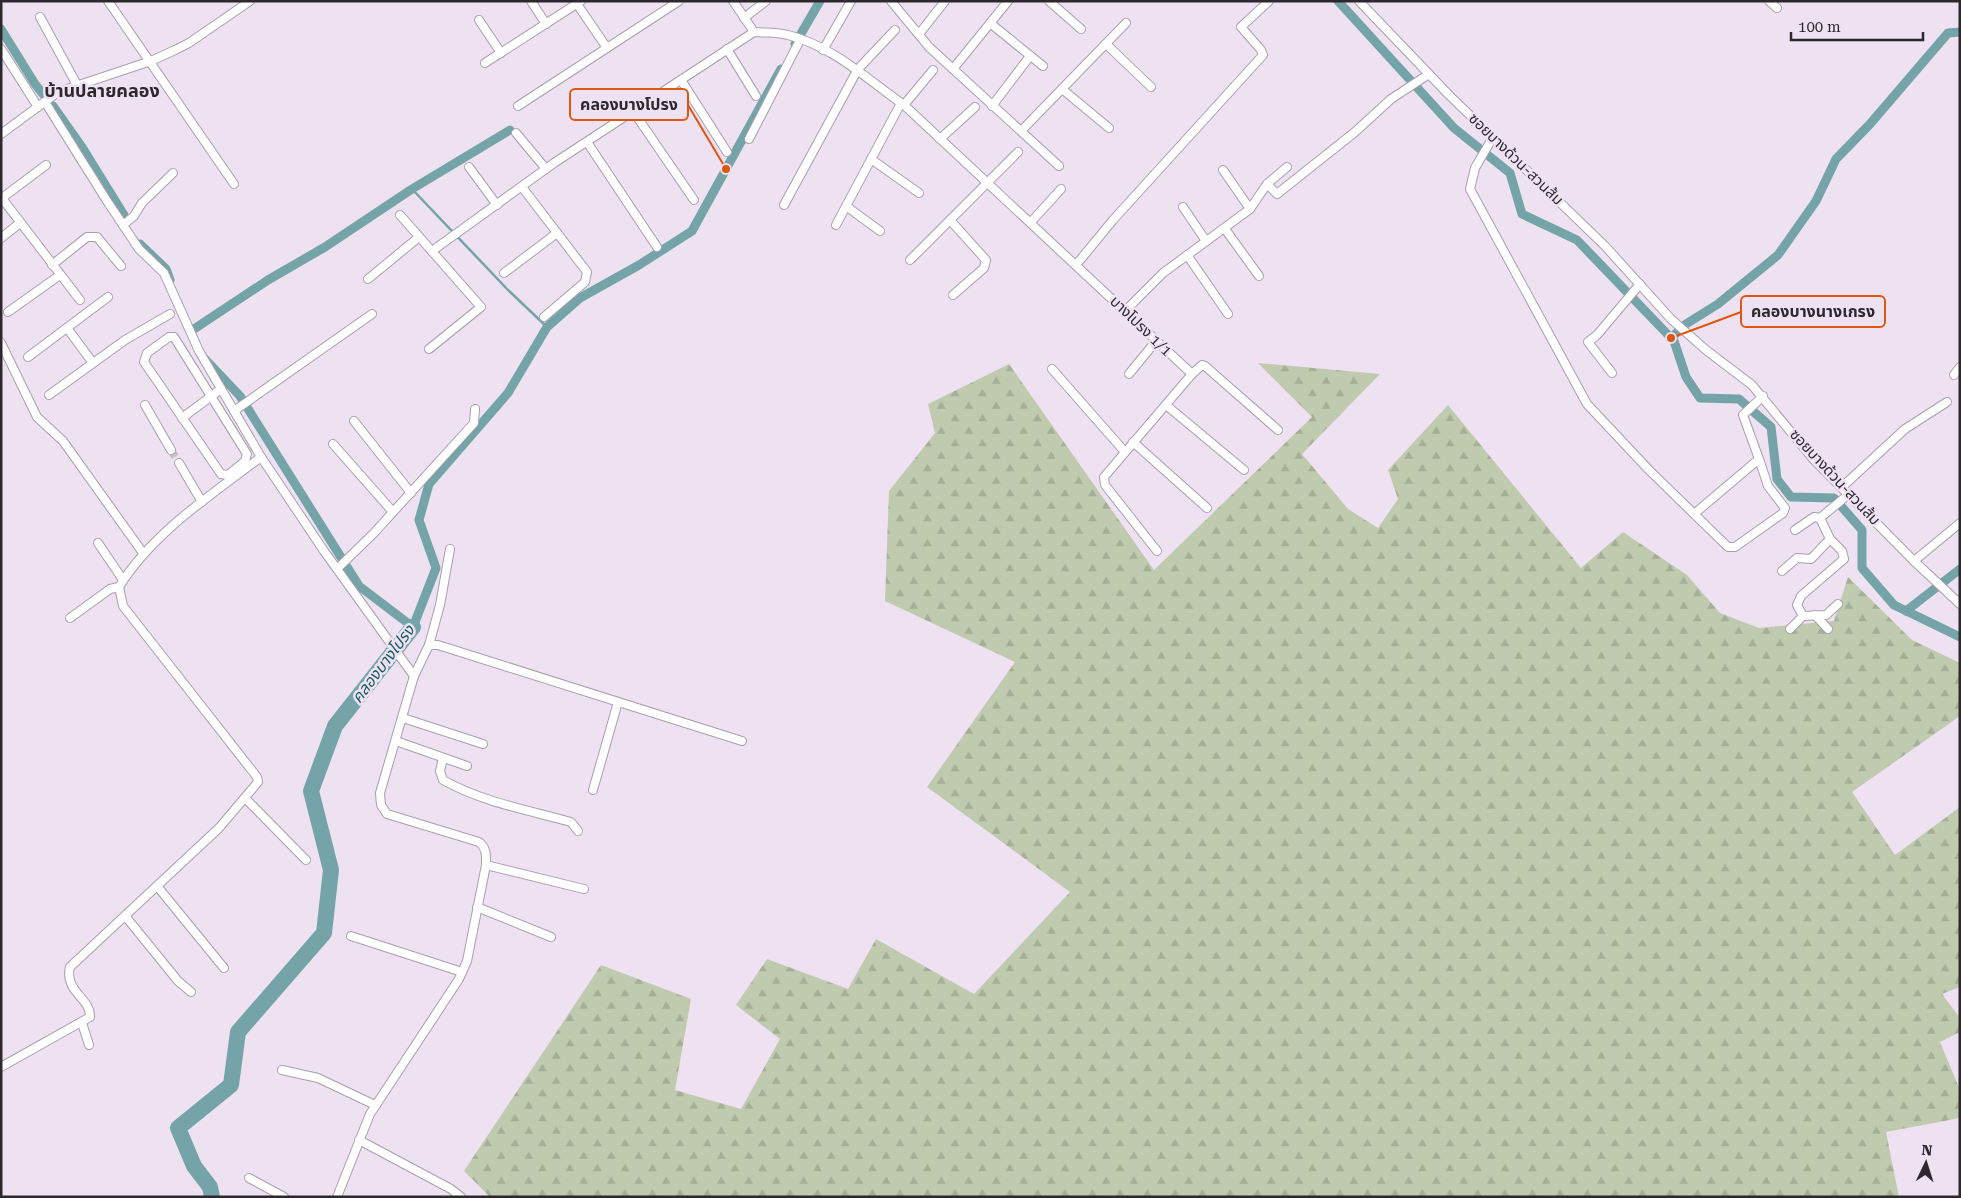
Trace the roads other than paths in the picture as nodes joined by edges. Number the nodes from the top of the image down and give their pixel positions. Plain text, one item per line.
1 (108, 1) edge
2 (250, 1) edge
3 (531, 1) edge
4 (679, 1) edge
5 (733, 1) edge
6 (766, 1) edge
7 (851, 1) edge
8 (891, 1) edge
9 (945, 1) edge
10 (1008, 1) edge
11 (1049, 1) edge
12 (1269, 1) edge
13 (1359, 1) edge
14 (1769, 1) edge
15 (579, 2) edge
16 (1777, 8) dead end
17 (40, 17) dead end
18 (744, 18) junction
19 (479, 20) dead end
20 (990, 23) junction
21 (1126, 23) dead end
22 (546, 24) junction
23 (1081, 29) dead end
24 (895, 30) dead end
25 (754, 32) junction
26 (919, 34) junction
27 (799, 39) junction
28 (1106, 44) junction
29 (1, 48) edge
30 (607, 48) junction
31 (727, 50) junction
32 (824, 50) junction
33 (501, 52) junction
34 (1030, 56) junction
35 (151, 61) junction
36 (485, 63) dead end
37 (1042, 66) dead end
38 (858, 69) junction
39 (953, 69) junction
40 (933, 70) dead end
41 (1429, 74) junction
42 (680, 80) junction
43 (77, 85) junction
44 (1151, 87) dead end
45 (1062, 89) junction
46 (756, 96) dead end
47 (45, 102) junction
48 (903, 104) junction
49 (518, 106) dead end
50 (992, 106) junction
51 (38, 107) junction
52 (975, 107) dead end
53 (633, 111) junction
54 (1109, 128) dead end
55 (1021, 131) junction
56 (516, 133) dead end
57 (1, 134) edge
58 (749, 139) dead end
59 (940, 139) junction
60 (1492, 139) junction
61 (587, 142) junction
62 (727, 152) dead end
63 (1018, 152) dead end
64 (871, 159) junction
65 (46, 165) dead end
66 (1059, 166) dead end
67 (469, 167) dead end
68 (1287, 167) dead end
69 (546, 169) junction
70 (1223, 170) dead end
71 (173, 173) dead end
72 (988, 183) junction
73 (234, 184) dead end
74 (1267, 184) junction
75 (522, 187) junction
76 (1061, 189) dead end
77 (918, 193) dead end
78 (2, 198) edge
79 (694, 200) dead end
80 (497, 205) junction
81 (784, 206) dead end
82 (846, 206) junction
83 (1183, 207) dead end
84 (1250, 209) junction
85 (400, 215) dead end
86 (950, 220) junction
87 (1031, 222) junction
88 (20, 223) junction
89 (123, 225) junction
90 (836, 225) dead end
91 (1225, 229) junction
92 (880, 231) dead end
93 (557, 233) junction
94 (420, 237) junction
95 (1, 238) edge
96 (1206, 241) junction
97 (657, 247) dead end
98 (432, 251) junction
99 (1188, 255) junction
100 (910, 260) dead end
101 (52, 265) junction
102 (1076, 265) junction
103 (121, 266) dead end
104 (504, 273) dead end
105 (60, 275) junction
106 (1259, 276) dead end
107 (368, 279) dead end
108 (1638, 287) junction
109 (953, 295) dead end
110 (108, 296) dead end
111 (80, 300) dead end
112 (175, 310) junction
113 (1125, 311) junction
114 (8, 312) dead end
115 (372, 314) dead end
116 (1228, 314) dead end
117 (544, 317) dead end
118 (67, 328) junction
119 (1156, 341) junction
120 (1, 343) edge
121 (429, 349) dead end
122 (28, 357) dead end
123 (93, 363) junction
124 (1960, 368) edge
125 (1052, 369) dead end
126 (1191, 373) junction
127 (1612, 373) dead end
128 (1129, 374) dead end
129 (1954, 375) dead end
130 (221, 389) junction
131 (49, 395) dead end
132 (211, 397) junction
133 (1761, 398) junction
134 (1947, 402) dead end
135 (145, 405) dead end
136 (1166, 405) junction
137 (475, 409) dead end
138 (234, 411) junction
139 (182, 418) junction
140 (354, 421) dead end
141 (1278, 430) dead end
142 (1133, 442) junction
143 (334, 444) dead end
144 (171, 450) tunnel mouth
145 (1125, 452) junction
146 (261, 457) junction
147 (1759, 458) junction
148 (178, 463) tunnel mouth
149 (1244, 470) dead end
150 (1842, 487) junction
151 (411, 493) junction
152 (1846, 497) junction
153 (202, 502) junction
154 (1207, 508) dead end
155 (393, 512) junction
156 (1694, 514) junction
157 (1820, 518) junction
158 (1960, 523) edge
159 (1795, 530) dead end
160 (1830, 539) junction
161 (98, 543) dead end
162 (450, 548) dead end
163 (1157, 551) dead end
164 (143, 553) junction
165 (1914, 561) junction
166 (340, 566) junction
167 (1782, 571) dead end
168 (121, 584) junction
169 (1957, 601) edge
170 (1838, 604) dead end
171 (1816, 615) junction
172 (1803, 616) junction
173 (70, 618) dead end
174 (1790, 629) dead end
175 (1828, 629) dead end
176 (429, 644) junction
177 (414, 676) junction
178 (618, 702) junction
179 (404, 718) junction
180 (396, 741) junction
181 (742, 741) dead end
182 (483, 744) dead end
183 (443, 758) junction
184 (467, 766) dead end
185 (593, 790) dead end
186 (246, 798) junction
187 (578, 831) dead end
188 (306, 860) dead end
189 (486, 865) junction
190 (157, 886) junction
191 (584, 889) dead end
192 (477, 907) junction
193 (126, 917) junction
194 (351, 936) dead end
195 (551, 937) dead end
196 (224, 968) dead end
197 (462, 972) junction
198 (191, 992) dead end
199 (82, 1023) junction
200 (89, 1045) dead end
201 (1, 1066) edge
202 (282, 1070) dead end
203 (375, 1105) junction
204 (359, 1140) junction
205 (249, 1178) dead end
206 (284, 1197) edge
207 (337, 1197) edge
208 (461, 1197) edge

1 - 35 street
2 - 35 street
3 - 22 street
4 - 30 street
5 - 18 street
6 - 18 street
7 - 32 street
8 - 26 street
9 - 26 street
10 - 20 street
11 - 23 street
12 - 102 street
13 - 41 street, ซอยบางด้วน-สวนส้ม
14 - 16 street
15 - 22 street
15 - 30 street
17 - 43 street
18 - 25 street
19 - 33 street
20 - 34 street
20 - 39 street
21 - 28 street
22 - 33 street
24 - 38 street
25 - 27 street, บางโปรง 1/1
25 - 31 street
26 - 39 street
27 - 32 street, บางโปรง 1/1
27 - 58 street
28 - 44 street
28 - 45 street
29 - 51 street
30 - 49 street
31 - 42 street
31 - 46 street
32 - 38 street, บางโปรง 1/1
33 - 36 street
34 - 37 street
34 - 50 street
35 - 43 street
35 - 73 street
38 - 48 street, บางโปรง 1/1
38 - 81 street
39 - 50 street
40 - 48 street
41 - 60 street, ซอยบางด้วน-สวนส้ม
41 - 74 street
42 - 53 street
42 - 62 street
43 - 47 street
45 - 54 street
45 - 55 street
47 - 51 street
47 - 89 street
48 - 59 street, บางโปรง 1/1
48 - 64 street
50 - 55 street
51 - 57 street
52 - 59 street
53 - 61 street
53 - 79 street
55 - 66 street
56 - 69 street
59 - 72 street, บางโปรง 1/1
60 - 108 street, ซอยบางด้วน-สวนส้ม
60 - 156 street
61 - 69 street
61 - 97 street
63 - 72 street
64 - 77 street
64 - 82 street
65 - 78 street
67 - 80 street
68 - 74 street
69 - 75 street
70 - 84 street
71 - 89 street
72 - 86 street
72 - 87 street, บางโปรง 1/1
74 - 84 street
75 - 80 street
75 - 93 street
76 - 87 street
78 - 88 street
80 - 98 street
82 - 90 street
82 - 92 street
83 - 96 street
84 - 91 street
85 - 94 street
86 - 100 street
86 - 109 street
87 - 102 street, บางโปรง 1/1
88 - 95 street
88 - 101 street
89 - 112 street
91 - 96 street
91 - 106 street
93 - 104 street
93 - 117 street
94 - 98 street
94 - 107 street
96 - 99 street
98 - 121 street
99 - 113 street
99 - 116 street
101 - 103 street
101 - 105 street
102 - 113 street, บางโปรง 1/1
105 - 111 street
105 - 114 street
108 - 127 street
108 - 133 street, ซอยบางด้วน-สวนส้ม
110 - 118 street
112 - 123 street
112 - 130 street
113 - 119 street, บางโปรง 1/1
115 - 138 street
118 - 122 street
118 - 123 street
119 - 126 street, บางโปรง 1/1
119 - 128 street
120 - 164 street
123 - 131 street
124 - 129 street
125 - 145 street
126 - 136 street
126 - 141 street
130 - 132 street
130 - 138 street
132 - 139 street
132 - 139 street
132 - 139 street
133 - 147 street
133 - 150 street, ซอยบางด้วน-สวนส้ม
134 - 150 street
135 - 144 street
136 - 142 street
136 - 149 street
137 - 151 street
138 - 146 street
140 - 151 street
142 - 145 street
142 - 154 street
143 - 155 street
145 - 163 street
146 - 153 street
146 - 166 street
147 - 156 street
147 - 156 street
148 - 153 street
150 - 152 street, ซอยบางด้วน-สวนส้ม
151 - 155 street
152 - 157 street
152 - 165 street, ซอยบางด้วน-สวนส้ม
153 - 164 street
155 - 166 street
157 - 159 street
157 - 160 street
158 - 165 street
160 - 167 street
160 - 172 street
161 - 168 street
162 - 176 street
164 - 168 street
165 - 169 street, ซอยบางด้วน-สวนส้ม
166 - 177 street
168 - 173 street
168 - 186 street
170 - 171 street
171 - 172 street
171 - 175 street
172 - 174 street
176 - 177 street
176 - 178 street
177 - 179 street
178 - 181 street
178 - 185 street
179 - 180 street
179 - 182 street
180 - 183 street
180 - 189 street
183 - 184 street
183 - 187 street
186 - 188 street
186 - 190 street
189 - 191 street
189 - 192 street
190 - 193 street
190 - 196 street
192 - 195 street
192 - 197 street
193 - 198 street
193 - 199 street
194 - 197 street
197 - 203 street
199 - 200 street
199 - 201 street
202 - 203 street
203 - 204 street
204 - 207 street
204 - 208 street
205 - 206 street

